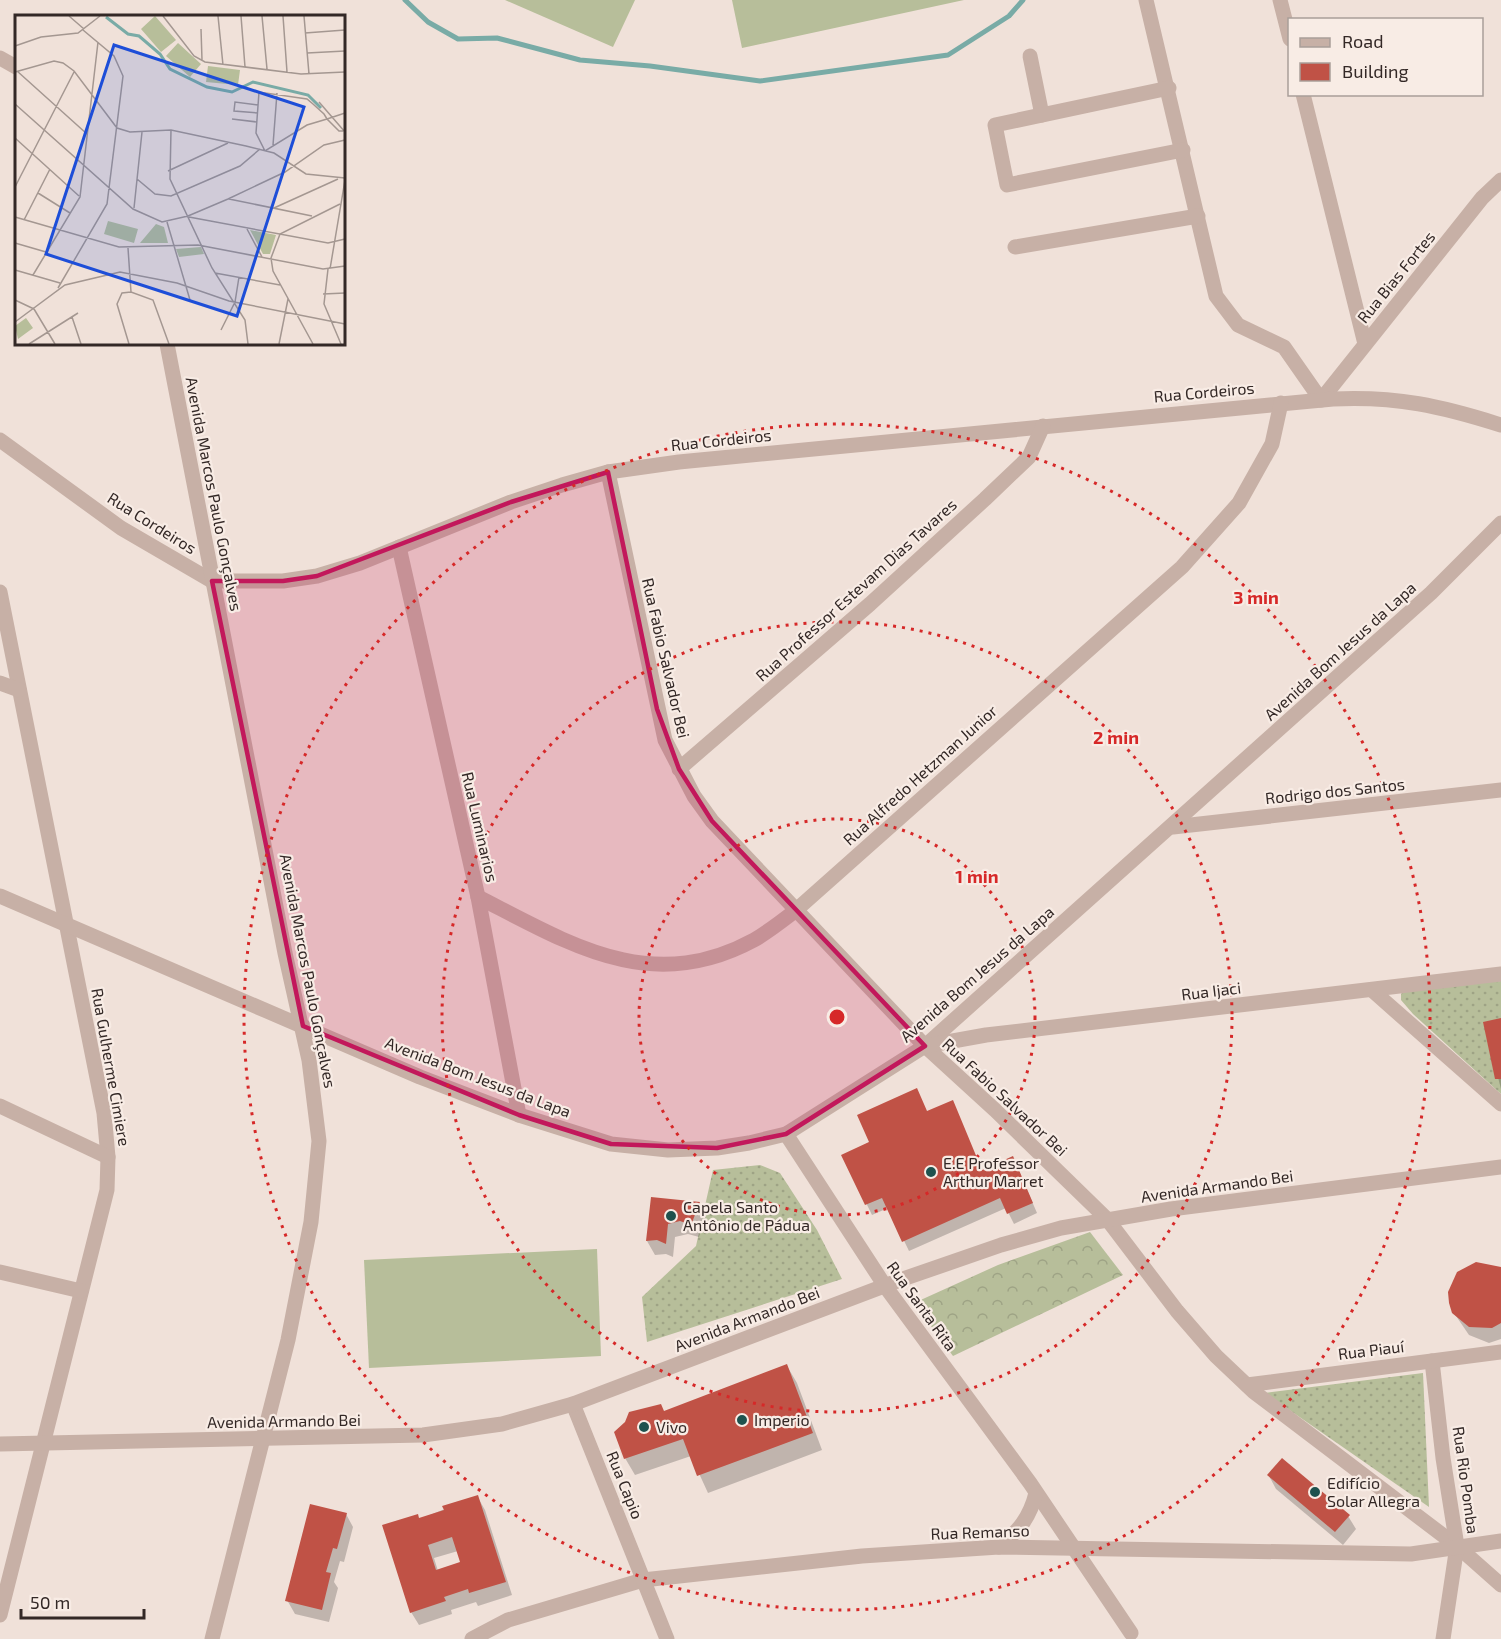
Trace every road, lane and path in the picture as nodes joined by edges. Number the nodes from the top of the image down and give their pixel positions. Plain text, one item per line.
1 (1146, 0) edge
2 (1280, 0) edge
3 (1288, 31) edge
4 (1030, 56) dead end
5 (0, 58) edge
6 (15, 66) edge
7 (1169, 88) junction
8 (1303, 96) edge
9 (1042, 115) junction
10 (1183, 150) junction
11 (1501, 180) edge
12 (1198, 216) junction
13 (1015, 247) dead end
14 (1365, 344) junction
15 (167, 345) edge
16 (1321, 400) junction
17 (1281, 403) junction
18 (1501, 425) edge
19 (1043, 426) junction
20 (0, 440) edge
21 (608, 472) junction
22 (1501, 523) edge
23 (399, 547) junction
24 (213, 581) junction
25 (0, 592) edge
26 (0, 683) edge
27 (19, 690) junction
28 (679, 769) junction
29 (1501, 790) edge
30 (1173, 826) junction
31 (0, 896) edge
32 (478, 897) junction
33 (795, 911) junction
34 (65, 926) junction
35 (1501, 974) edge
36 (1373, 990) junction
37 (303, 1026) junction
38 (925, 1046) junction
39 (1496, 1101) edge
40 (0, 1106) edge
41 (519, 1115) junction
42 (1501, 1115) edge
43 (786, 1134) junction
44 (108, 1157) junction
45 (1501, 1167) edge
46 (1107, 1219) junction
47 (0, 1272) edge
48 (885, 1286) junction
49 (81, 1291) junction
50 (1501, 1352) edge
51 (1432, 1361) junction
52 (1247, 1385) junction
53 (573, 1404) junction
54 (262, 1438) junction
55 (0, 1444) edge
56 (44, 1444) junction
57 (1036, 1493) junction
58 (1501, 1541) edge
59 (1457, 1546) junction
60 (999, 1547) junction
61 (1075, 1550) junction
62 (643, 1580) junction
63 (1501, 1585) edge
64 (0, 1615) edge
65 (1131, 1633) dead end
66 (212, 1639) edge
67 (472, 1639) edge
68 (667, 1639) edge
69 (1443, 1639) edge

1 - 7 street
2 - 3 street
4 - 9 street
5 - 6 street
7 - 9 street
7 - 10 street
8 - 14 street
9 - 10 street
10 - 12 street
11 - 14 street, Rua Bias Fortes
12 - 13 street
12 - 16 street
14 - 16 street, Rua Bias Fortes
15 - 24 street, Avenida Marcos Paulo Gonçalves
16 - 17 street, Rua Cordeiros
16 - 18 street, Rua Cordeiros
17 - 19 street, Rua Cordeiros
17 - 33 street, Rua Alfredo Hetzman Junior
19 - 21 street, Rua Cordeiros
19 - 28 street, Rua Professor Estevam Dias Tavares
20 - 24 street, Rua Cordeiros
21 - 23 street, Rua Cordeiros
21 - 28 street, Rua Fabio Salvador Bei
22 - 30 street, Avenida Bom Jesus da Lapa
23 - 24 street, Rua Cordeiros
23 - 32 street, Rua Luminarios
24 - 37 street, Avenida Marcos Paulo Gonçalves
25 - 27 street, Rua Gulherme Cimiere
26 - 27 street
27 - 34 street, Rua Gulherme Cimiere
28 - 33 street, Rua Fabio Salvador Bei
29 - 30 street, Rodrigo dos Santos
30 - 38 street, Avenida Bom Jesus da Lapa
31 - 34 street, Avenida Bom Jesus da Lapa
32 - 33 street, Rua Alfredo Hetzman Junior
32 - 41 street, Rua Luminarios
33 - 38 street, Rua Fabio Salvador Bei
34 - 37 street, Avenida Bom Jesus da Lapa
34 - 44 street, Rua Gulherme Cimiere
35 - 36 street, Rua Ijaci
36 - 38 street, Rua Ijaci
36 - 39 street
37 - 41 street, Avenida Bom Jesus da Lapa
37 - 54 street, Avenida Marcos Paulo Gonçalves
38 - 43 street, Avenida Bom Jesus da Lapa
38 - 46 street, Rua Fabio Salvador Bei
39 - 42 street
40 - 44 street
41 - 43 street, Avenida Bom Jesus da Lapa
43 - 48 street, Rua Santa Rita
44 - 49 street, Rua Gulherme Cimiere
45 - 46 street, Avenida Armando Bei
46 - 48 street, Avenida Armando Bei
46 - 52 street, Rua Fabio Salvador Bei
47 - 49 street
48 - 53 street, Avenida Armando Bei
48 - 57 street, Rua Santa Rita
49 - 56 street, Rua Gulherme Cimiere
50 - 51 street, Rua Piauí
51 - 52 street, Rua Piauí
51 - 59 street, Rua Rio Pomba
52 - 59 street, Rua Fabio Salvador Bei
53 - 54 street, Avenida Armando Bei
53 - 62 street, Rua Capio
54 - 56 street, Avenida Armando Bei
54 - 66 street, Avenida Marcos Paulo Gonçalves
55 - 56 street, Avenida Armando Bei
56 - 64 street, Rua Gulherme Cimiere
57 - 60 street
57 - 61 street, Rua Santa Rita
58 - 59 street, Rua Remanso
59 - 61 street, Rua Remanso
59 - 63 street, Rua Fabio Salvador Bei
59 - 69 street, Rua Rio Pomba
60 - 61 street, Rua Remanso
60 - 62 street, Rua Remanso
61 - 65 street, Rua Santa Rita
62 - 67 street, Rua Remanso
62 - 68 street, Rua Capio

